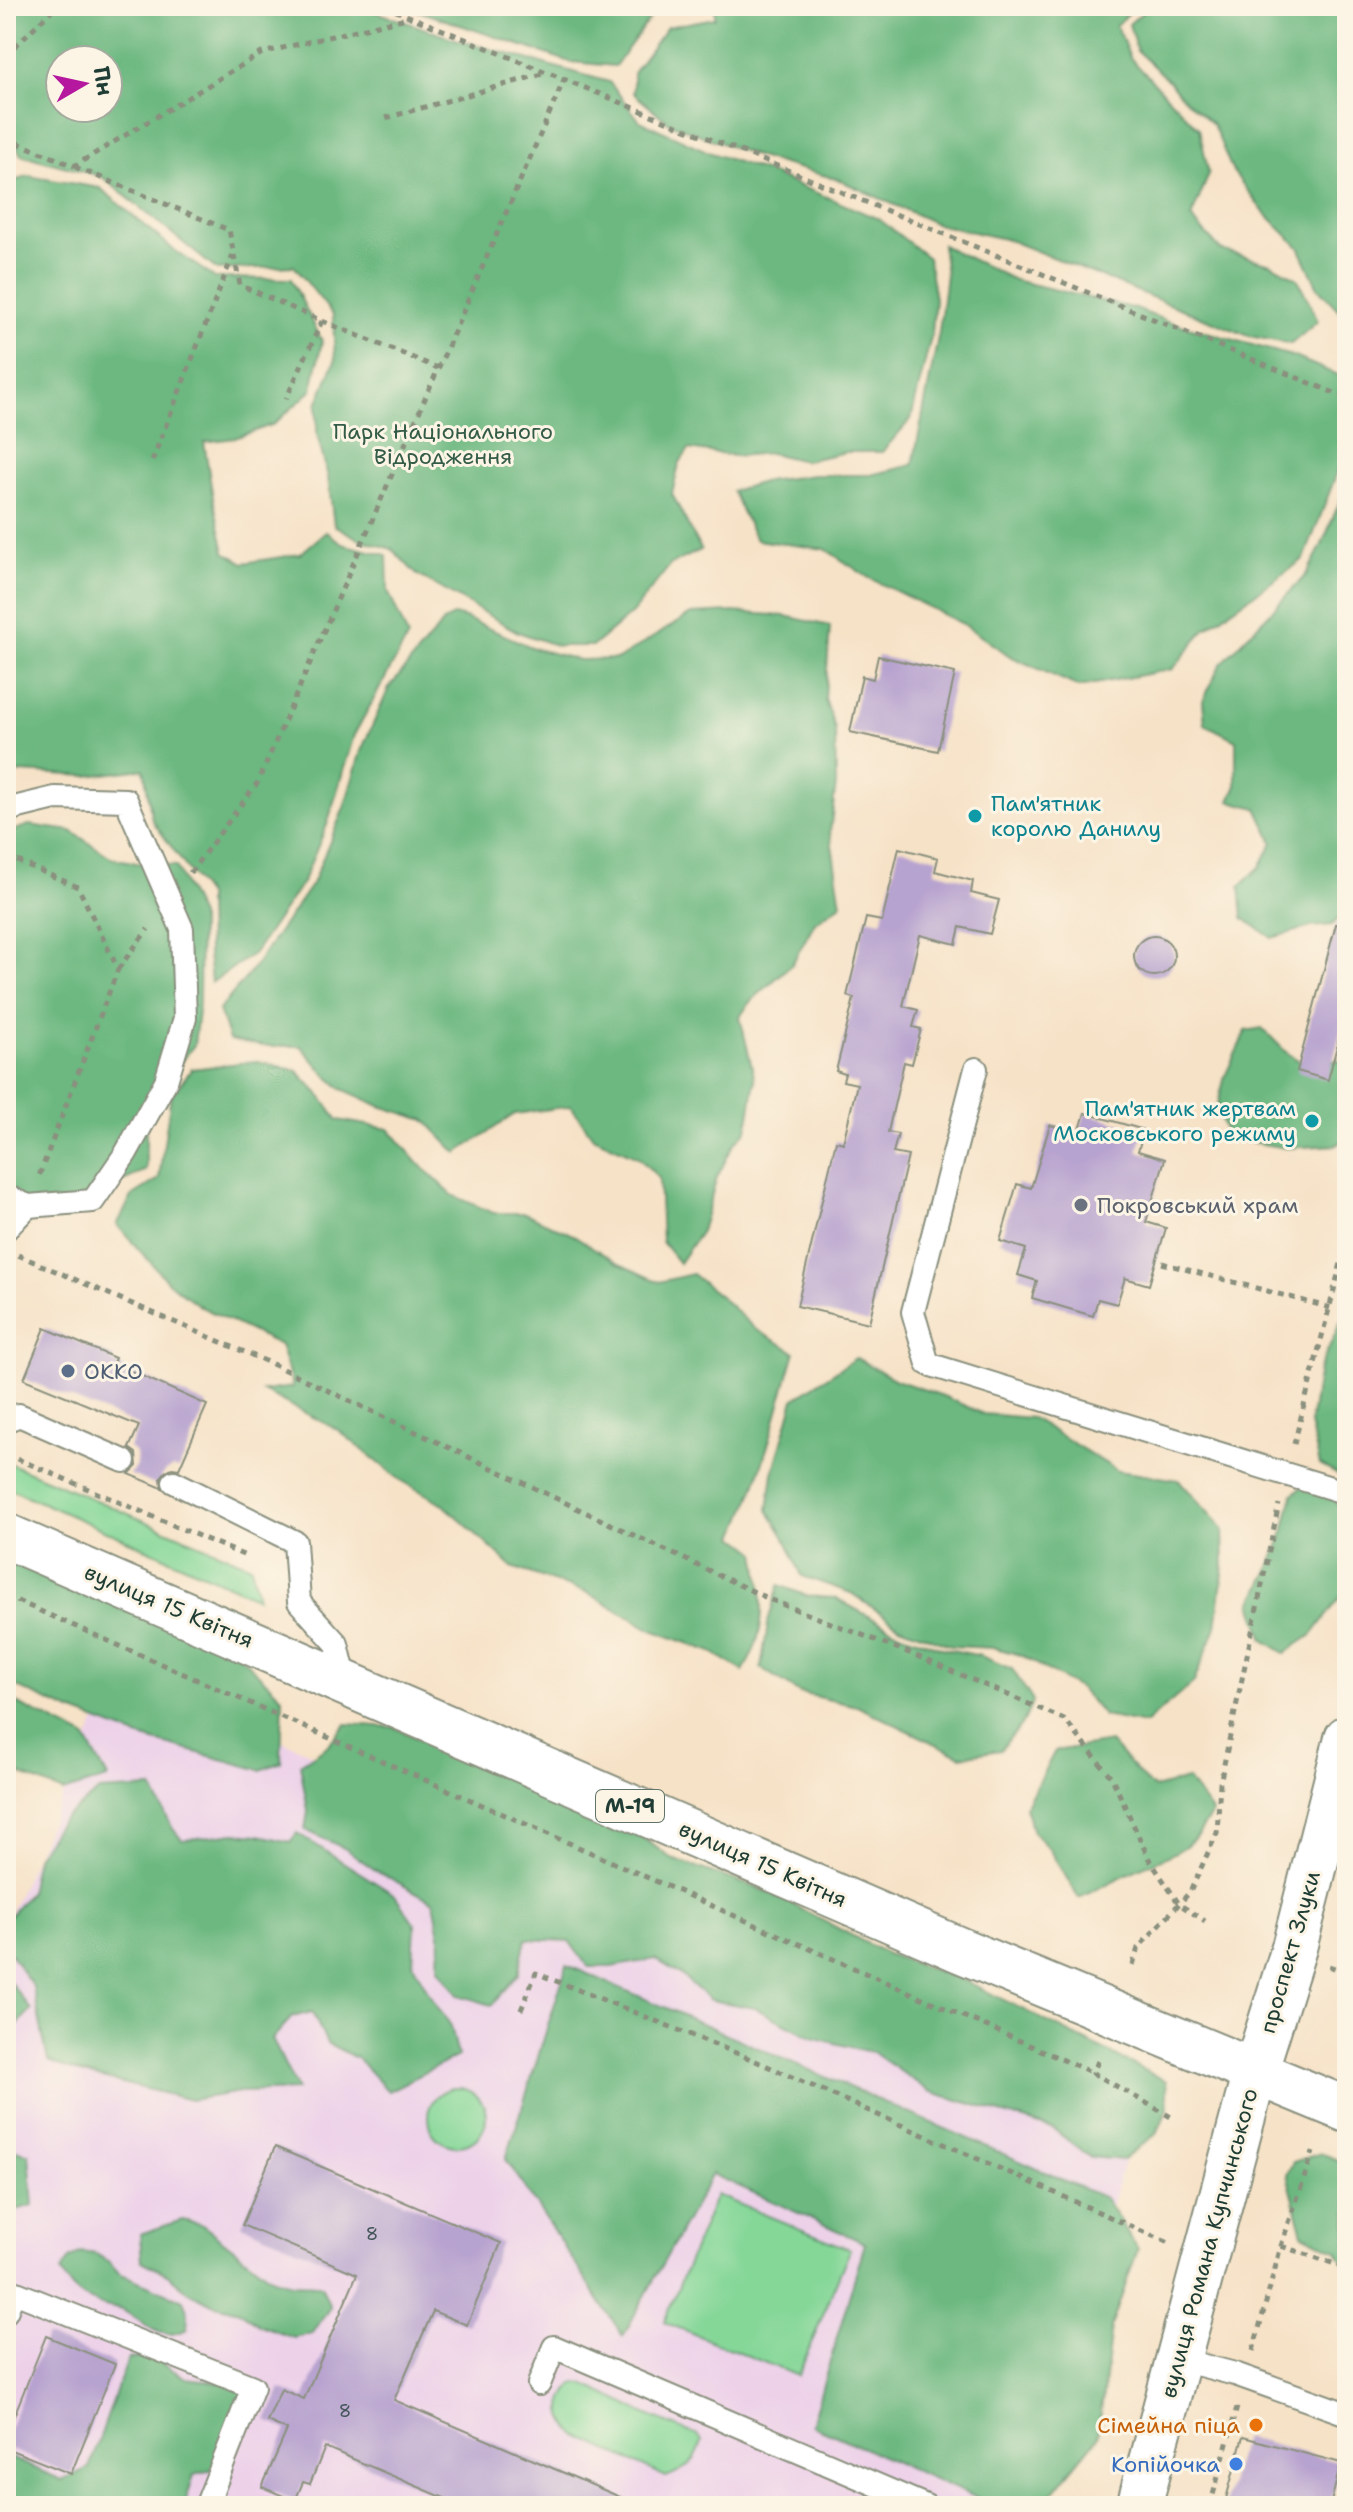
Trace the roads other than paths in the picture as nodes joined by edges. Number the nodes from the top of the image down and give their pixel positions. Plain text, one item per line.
1 (6, 810) edge
2 (976, 1069) dead end
3 (6, 1196) edge
4 (28, 1206) junction
5 (6, 1229) edge
6 (6, 1421) edge
7 (124, 1461) dead end
8 (174, 1482) dead end
9 (1347, 1493) edge
10 (6, 1536) edge
11 (346, 1682) junction
12 (1347, 1738) edge
13 (1255, 2072) junction
14 (1347, 2110) edge
15 (6, 2312) edge
16 (1177, 2359) junction
17 (539, 2384) dead end
18 (1347, 2414) edge
19 (208, 2505) edge
20 (926, 2506) edge
21 (1139, 2506) edge

1 - 4 lane
2 - 9 lane
3 - 4 lane
4 - 5 lane
6 - 7 lane
8 - 11 lane
10 - 11 main road, вулиця 15 Квітня / М-19
11 - 13 main road, вулиця 15 Квітня / М-19
12 - 13 main road, проспект Злуки
13 - 14 main road, вулиця 15 Квітня / М-19
13 - 16 main road, вулиця Романа Купчинського
15 - 19 lane
16 - 18 lane
16 - 21 main road, вулиця Романа Купчинського
17 - 20 lane

